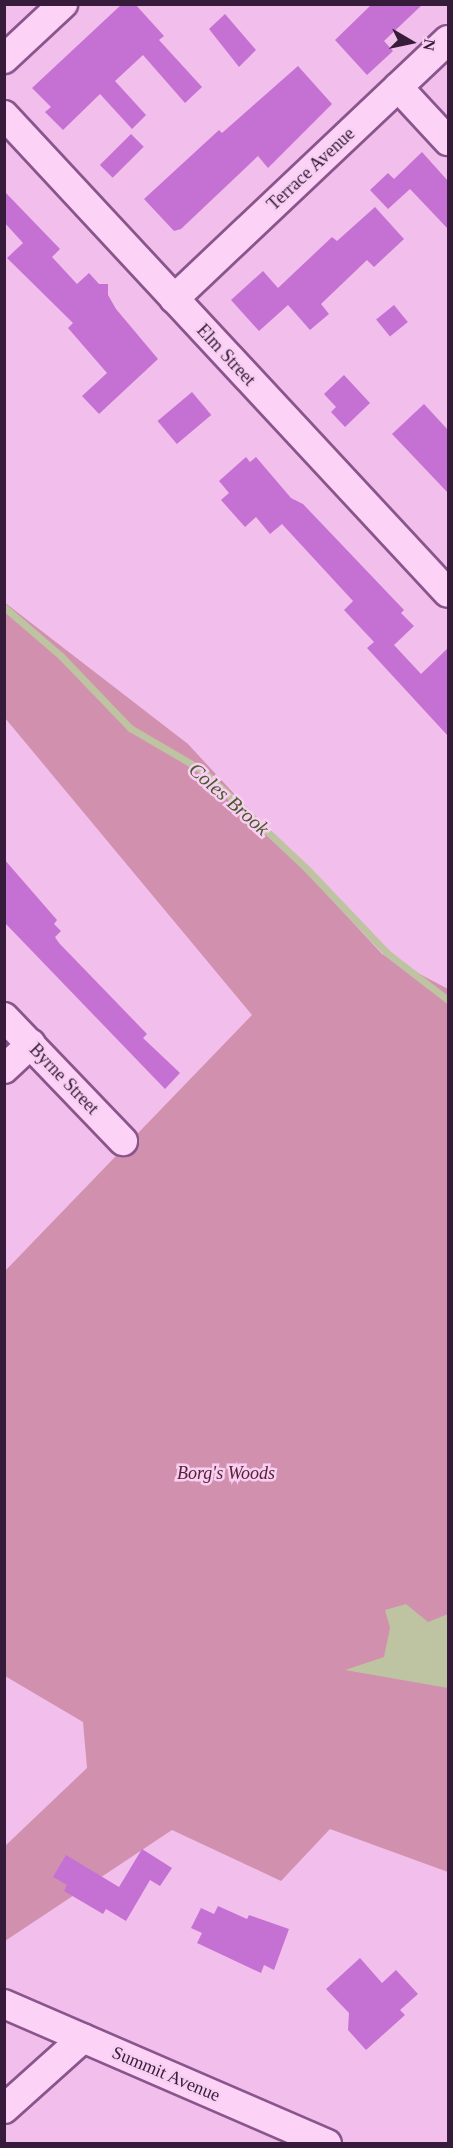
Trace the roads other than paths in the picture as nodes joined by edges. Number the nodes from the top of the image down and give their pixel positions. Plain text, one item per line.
1 (63, 4) edge
2 (448, 40) edge
3 (4, 59) edge
4 (398, 87) junction
5 (4, 115) edge
6 (448, 141) edge
7 (174, 299) junction
8 (448, 593) edge
9 (4, 1017) edge
10 (31, 1044) junction
11 (4, 1070) edge
12 (123, 1141) dead end
13 (4, 2004) edge
14 (83, 2038) junction
15 (4, 2109) edge
16 (327, 2144) edge

1 - 3 street
2 - 4 street, Terrace Avenue
4 - 6 street
4 - 7 street, Terrace Avenue
5 - 7 street, Elm Street
7 - 8 street, Elm Street
9 - 10 street, Byrne Street
10 - 11 street
10 - 12 street, Byrne Street
13 - 14 street, Summit Avenue
14 - 15 street
14 - 16 street, Summit Avenue

